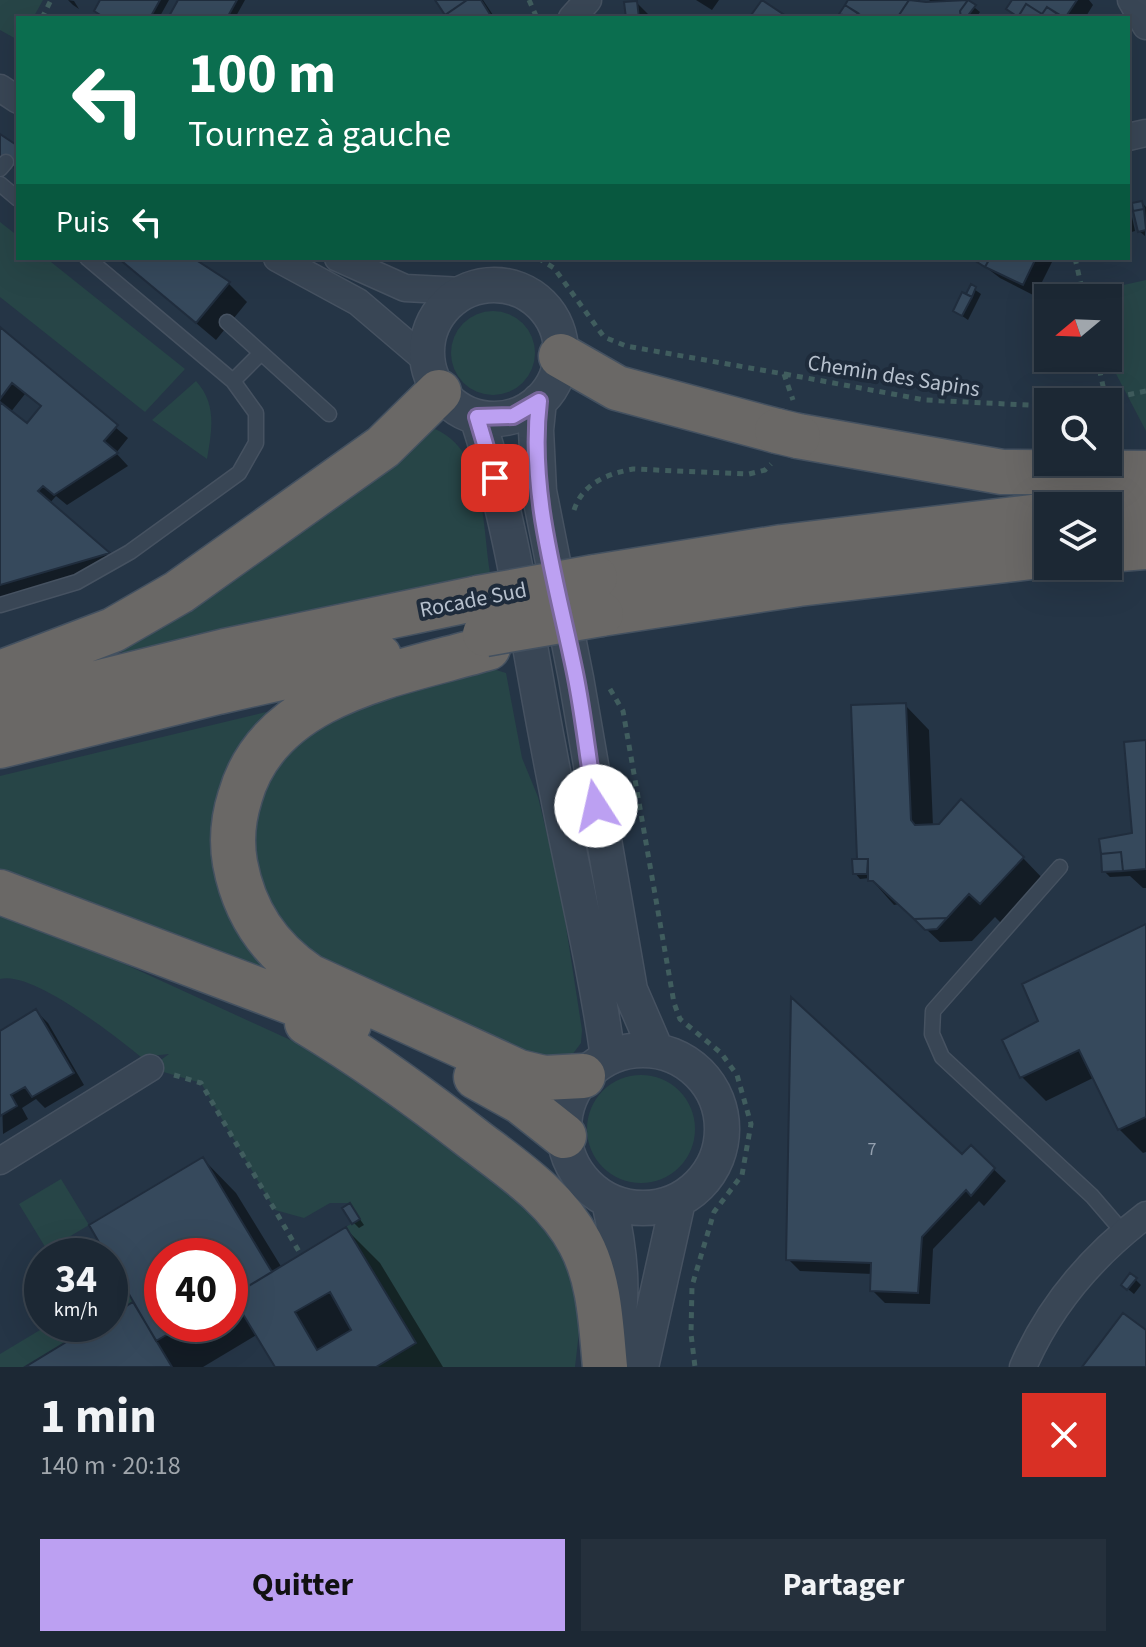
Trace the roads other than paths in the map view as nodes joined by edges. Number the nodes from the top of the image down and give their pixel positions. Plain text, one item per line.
1 (588, 0) edge
2 (1131, 0) edge
3 (574, 16) edge
4 (1146, 26) edge
5 (0, 184) edge
6 (16, 197) edge
7 (89, 260) edge
8 (281, 260) edge
9 (342, 260) edge
10 (463, 291) junction
11 (227, 322) dead end
12 (261, 353) junction
13 (561, 356) junction
14 (433, 376) junction
15 (233, 381) junction
16 (539, 401) junction
17 (329, 414) dead end
18 (477, 417) junction
19 (1146, 473) edge
20 (1146, 506) edge
21 (1122, 509) edge
22 (1034, 517) edge
23 (1146, 547) edge
24 (1122, 549) edge
25 (1034, 557) edge
26 (608, 604) junction
27 (0, 605) edge
28 (484, 627) junction
29 (0, 673) edge
30 (0, 707) edge
31 (0, 746) edge
32 (1060, 867) dead end
33 (0, 892) edge
34 (247, 986) junction
35 (656, 1050) junction
36 (596, 1066) junction
37 (150, 1068) road end
38 (564, 1136) junction
39 (0, 1161) edge
40 (609, 1201) junction
41 (678, 1201) junction
42 (1146, 1215) edge
43 (1123, 1232) junction
44 (606, 1367) edge
45 (641, 1367) edge
46 (1023, 1367) edge

1 - 3 street
2 - 4 street
5 - 6 lane
7 - 15 lane
8 - 14 street
9 - 10 street
10 - 13 street
10 - 14 street
11 - 12 lane
12 - 15 lane
12 - 17 lane
13 - 16 street
13 - 19 highway
14 - 18 street
14 - 29 highway
15 - 27 lane
16 - 18 street
16 - 35 street
18 - 36 street
20 - 21 highway
22 - 26 highway, Rocade Sud
23 - 24 highway
25 - 26 highway, Rocade Sud
26 - 28 highway, Rocade Sud, bridge
28 - 30 highway, Rocade Sud
28 - 31 highway, Rocade Sud
28 - 36 highway
32 - 43 lane
33 - 34 highway
34 - 38 highway
34 - 44 highway
35 - 36 street
35 - 41 street
36 - 38 street
37 - 39 street
38 - 40 street
40 - 41 street
40 - 44 street
41 - 45 street
42 - 43 street
43 - 46 street

